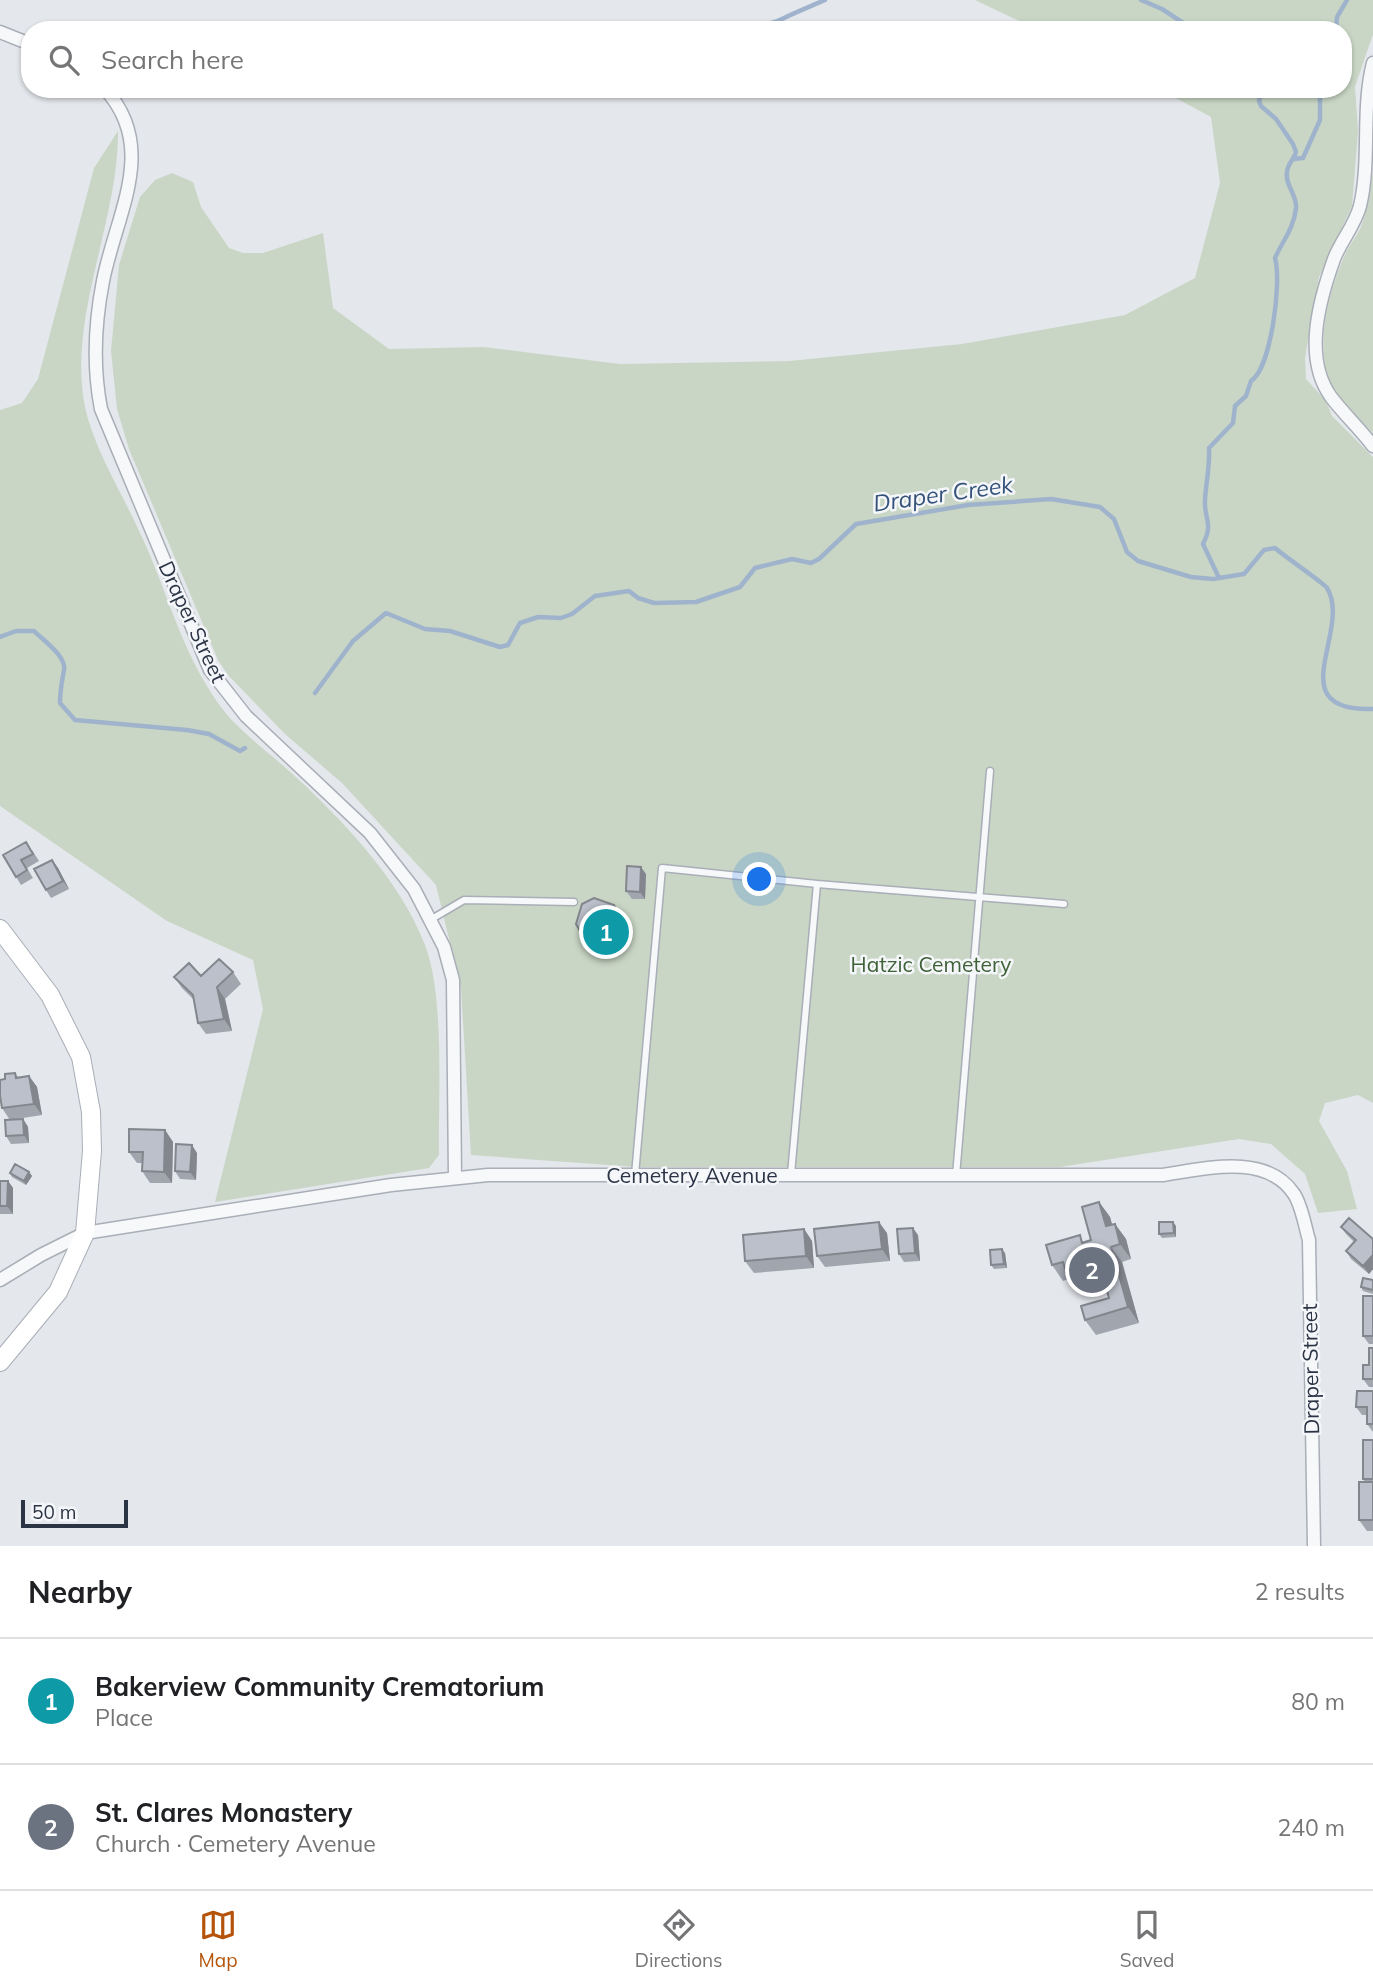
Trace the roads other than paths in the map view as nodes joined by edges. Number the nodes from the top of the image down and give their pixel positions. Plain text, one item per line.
1 (0, 32) edge
2 (21, 40) edge
3 (1373, 63) edge
4 (113, 98) edge
5 (1373, 446) edge
6 (990, 771) dead end
7 (817, 884) junction
8 (982, 896) junction
9 (574, 902) dead end
10 (1065, 904) dead end
11 (430, 920) junction
12 (0, 929) edge
13 (956, 1176) junction
14 (634, 1177) junction
15 (791, 1177) junction
16 (456, 1178) junction
17 (1294, 1194) joint
18 (85, 1233) junction
19 (0, 1280) edge
20 (0, 1362) edge
21 (1314, 1546) edge

1 - 2 street
3 - 5 street
4 - 11 street, Draper Street
6 - 8 lane
7 - 8 lane
7 - 14 lane
7 - 15 lane
8 - 10 lane
8 - 13 lane
9 - 11 lane
11 - 16 street, Draper Street
12 - 18 main road
13 - 15 street, Cemetery Avenue
13 - 17 street, Cemetery Avenue
14 - 15 street, Cemetery Avenue
14 - 16 street, Cemetery Avenue
16 - 18 street, Cemetery Avenue
17 - 21 street, Draper Street
18 - 19 street, Cemetery Avenue
18 - 20 main road

